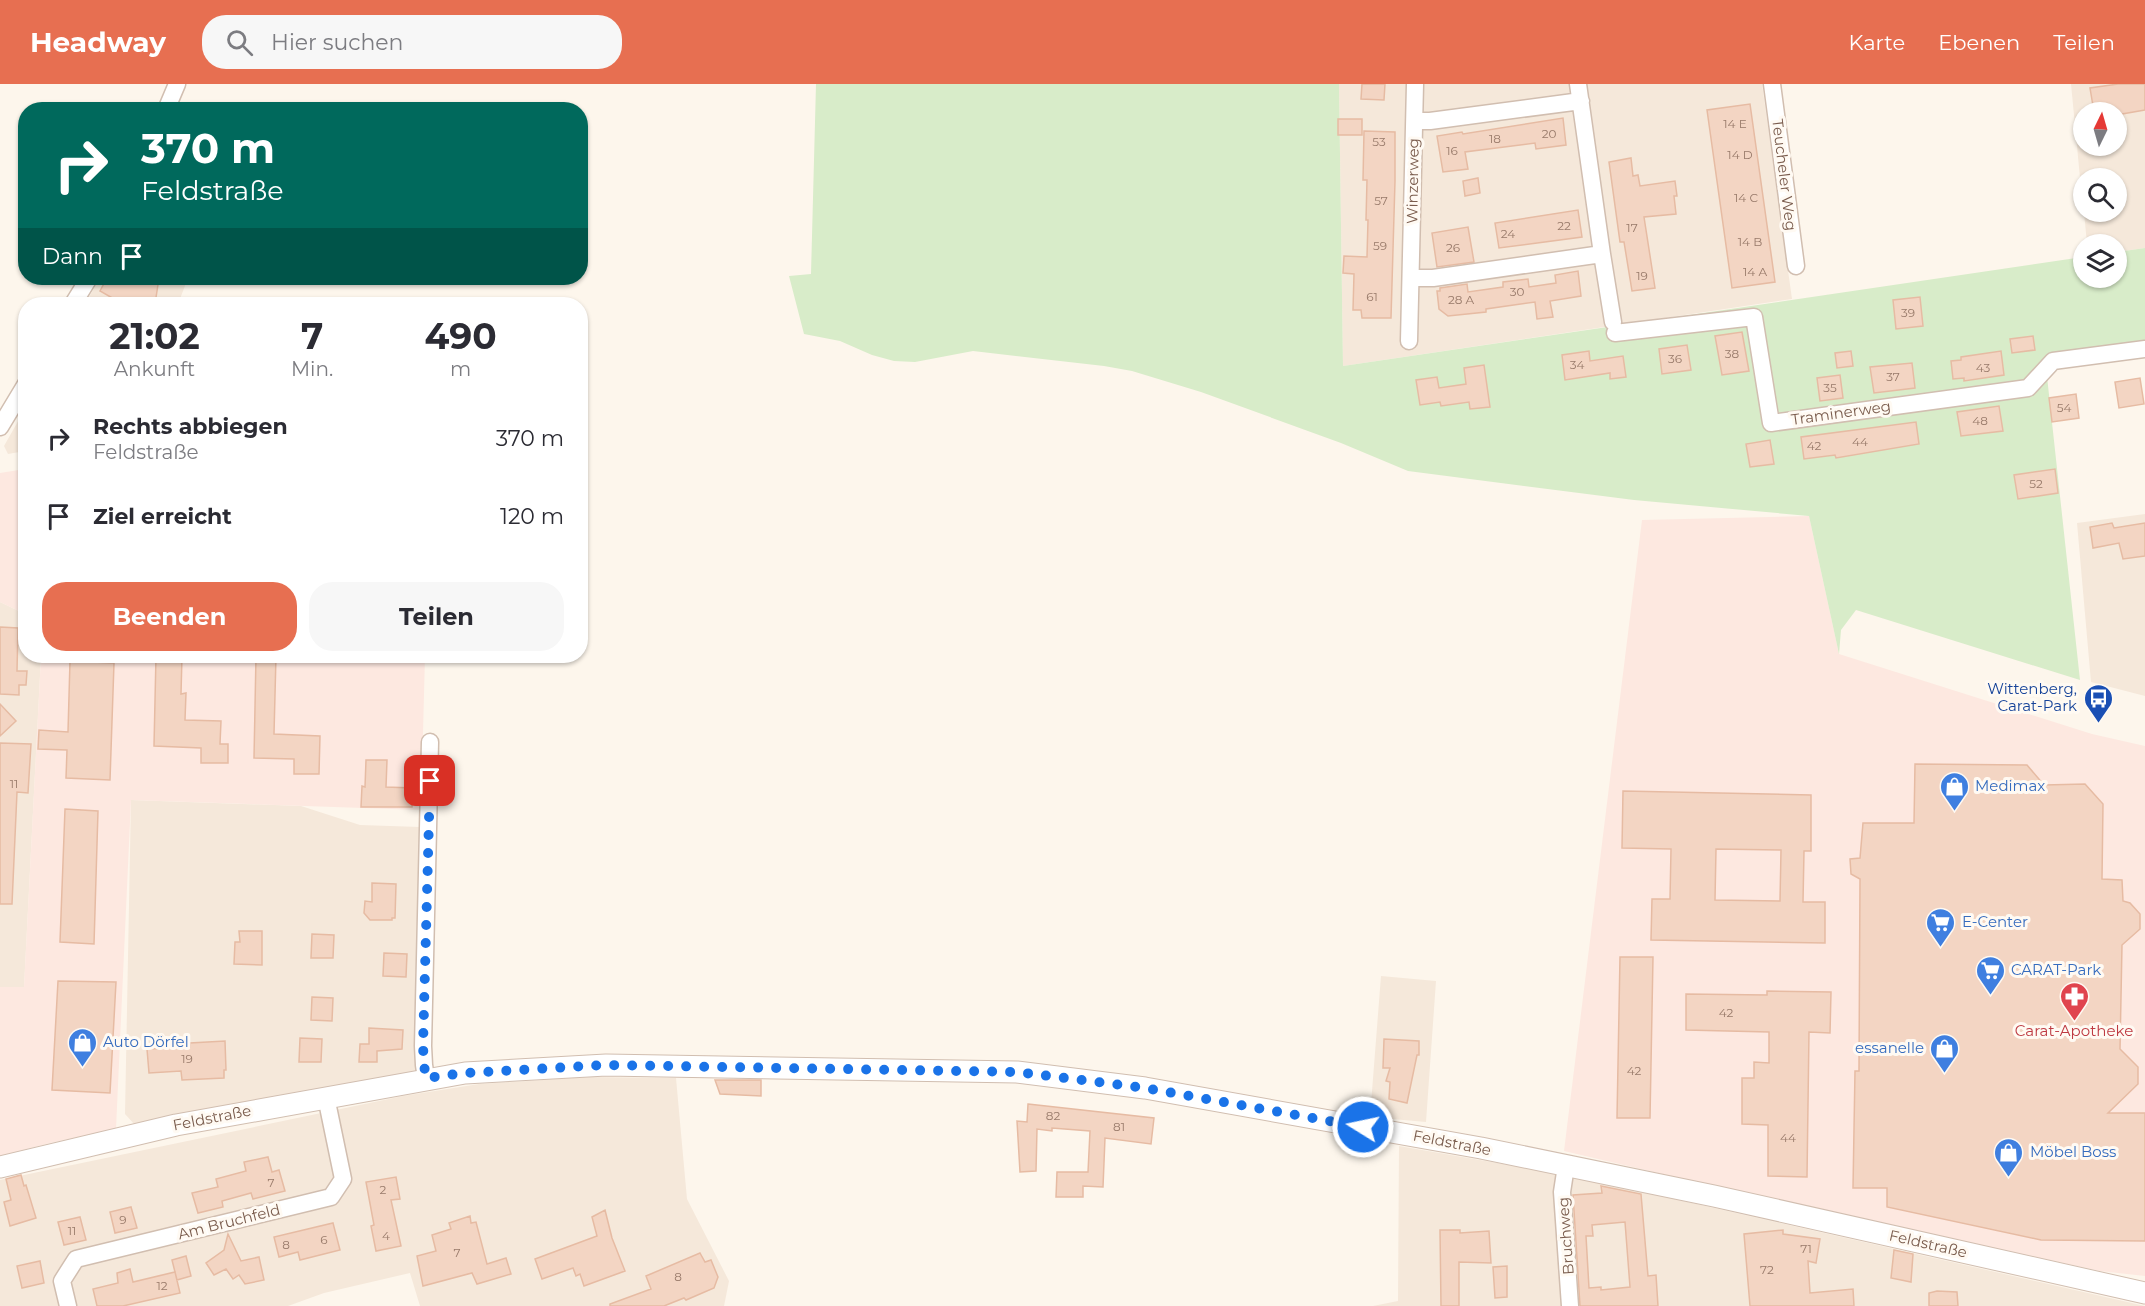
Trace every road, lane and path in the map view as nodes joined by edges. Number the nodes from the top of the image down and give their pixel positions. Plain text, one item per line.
1 (177, 84) edge
2 (1415, 84) edge
3 (1578, 84) edge
4 (1772, 84) edge
5 (1581, 101) junction
6 (169, 102) edge
7 (1415, 121) junction
8 (1602, 254) junction
9 (1796, 266) dead end
10 (1411, 278) junction
11 (1409, 341) dead end
12 (2145, 349) edge
13 (18, 397) edge
14 (0, 427) edge
15 (430, 742) dead end
16 (426, 1078) junction
17 (326, 1097) junction
18 (1566, 1166) junction
19 (0, 1167) edge
20 (2145, 1293) edge
21 (68, 1306) edge
22 (1570, 1306) edge

1 - 6 street
2 - 7 street, Winzerweg
3 - 5 street, Traminerweg
4 - 9 street, Teucheler Weg
5 - 7 street
5 - 8 street, Traminerweg
7 - 10 street, Winzerweg
8 - 10 street
8 - 12 street, Traminerweg
10 - 11 street, Winzerweg
13 - 14 street
15 - 16 street
16 - 17 street, Feldstraße
16 - 18 street, Feldstraße
17 - 19 street, Feldstraße
17 - 21 street, Am Bruchfeld
18 - 20 street, Feldstraße
18 - 22 street, Bruchweg

